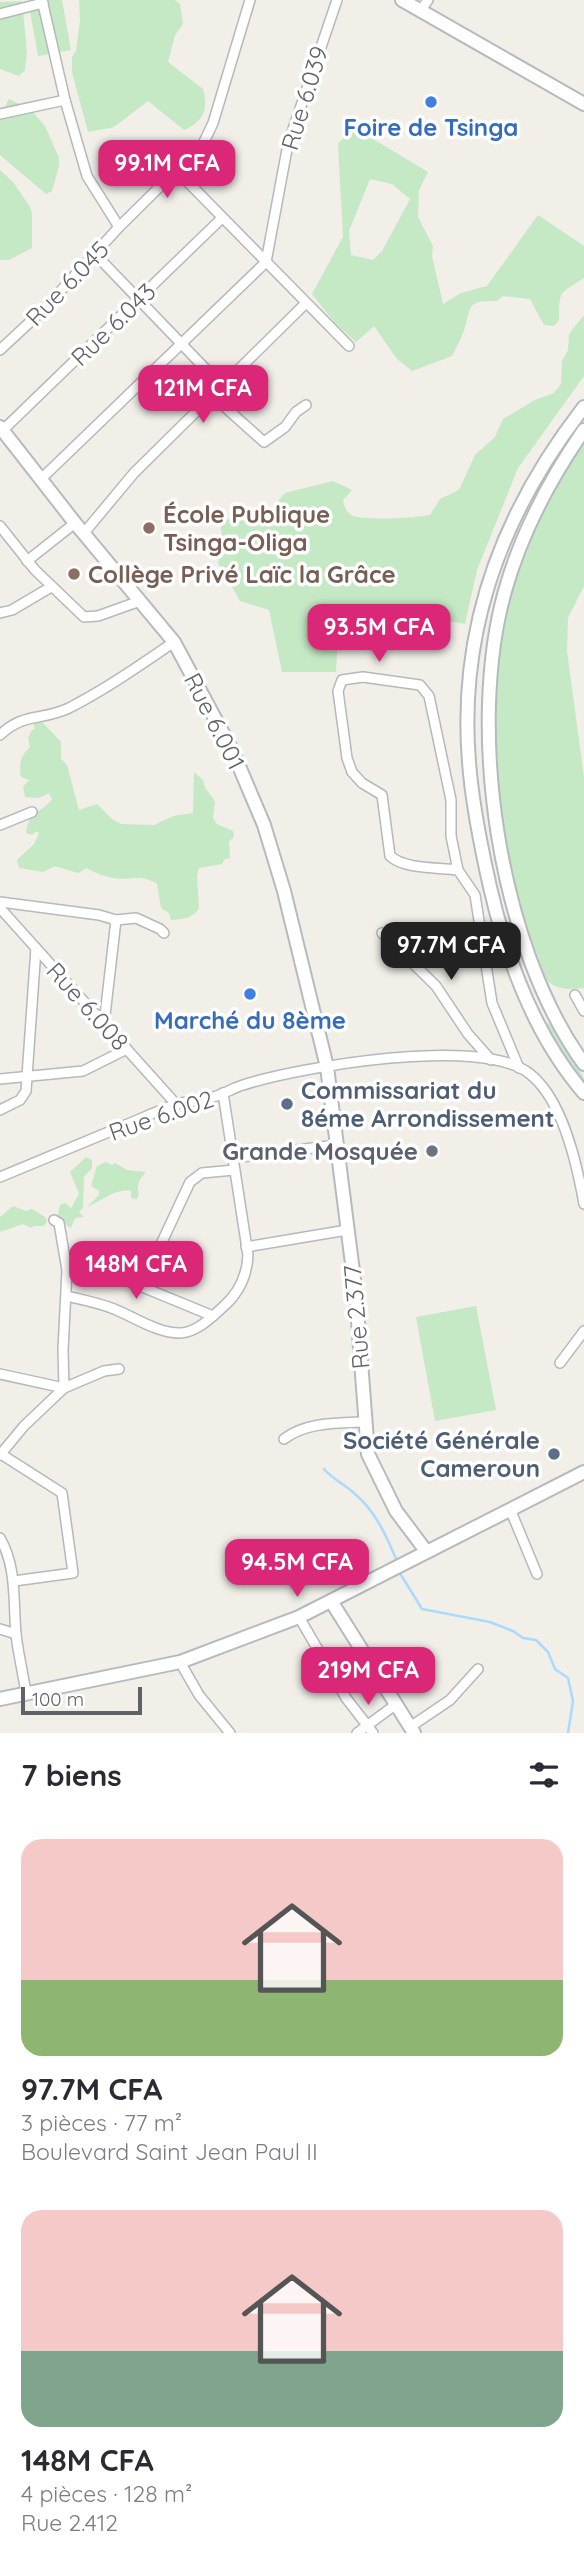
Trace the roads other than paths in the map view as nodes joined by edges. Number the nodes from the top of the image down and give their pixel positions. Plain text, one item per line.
1 (250, 0) edge
2 (337, 0) edge
3 (402, 0) edge
4 (42, 2) edge
5 (424, 5) edge
6 (0, 14) edge
7 (65, 100) junction
8 (584, 104) edge
9 (0, 114) edge
10 (176, 170) junction
11 (222, 218) junction
12 (119, 227) junction
13 (96, 255) junction
14 (266, 262) junction
15 (138, 299) junction
16 (306, 303) junction
17 (181, 344) junction
18 (349, 346) dead end
19 (0, 350) edge
20 (222, 386) junction
21 (306, 405) dead end
22 (584, 407) edge
23 (1, 429) edge
24 (584, 430) edge
25 (40, 480) junction
26 (0, 526) edge
27 (79, 528) junction
28 (27, 561) junction
29 (51, 587) junction
30 (140, 601) junction
31 (0, 613) edge
32 (174, 642) junction
33 (0, 735) edge
34 (32, 812) dead end
35 (0, 825) edge
36 (458, 870) junction
37 (487, 874) junction
38 (471, 887) junction
39 (0, 902) edge
40 (0, 908) edge
41 (116, 920) junction
42 (164, 933) dead end
43 (382, 933) dead end
44 (36, 948) junction
45 (575, 995) dead end
46 (584, 1011) edge
47 (104, 1024) junction
48 (127, 1049) junction
49 (491, 1060) junction
50 (584, 1064) edge
51 (327, 1067) junction
52 (519, 1068) junction
53 (25, 1077) junction
54 (0, 1079) edge
55 (223, 1093) junction
56 (584, 1093) edge
57 (176, 1104) junction
58 (0, 1110) edge
59 (336, 1145) junction
60 (233, 1157) junction
61 (234, 1170) junction
62 (0, 1177) edge
63 (584, 1204) edge
64 (54, 1220) dead end
65 (347, 1230) junction
66 (246, 1247) junction
67 (66, 1260) junction
68 (141, 1287) junction
69 (67, 1296) junction
70 (213, 1316) junction
71 (584, 1331) edge
72 (560, 1363) dead end
73 (119, 1368) dead end
74 (0, 1374) edge
75 (64, 1388) junction
76 (364, 1422) junction
77 (284, 1439) dead end
78 (1, 1455) edge
79 (584, 1472) edge
80 (510, 1509) junction
81 (0, 1538) edge
82 (426, 1551) junction
83 (537, 1573) dead end
84 (14, 1581) junction
85 (331, 1601) junction
86 (299, 1617) junction
87 (0, 1629) edge
88 (16, 1634) junction
89 (180, 1662) junction
90 (478, 1669) dead end
91 (26, 1693) junction
92 (0, 1699) edge
93 (396, 1705) junction
94 (370, 1729) edge
95 (412, 1730) edge
96 (230, 1733) edge
97 (357, 1733) edge

1 - 10 street, Rue 6.045
2 - 14 street, Rue 6.039
3 - 5 main road
4 - 6 street
4 - 7 street
5 - 8 main road
7 - 9 street
7 - 12 street
10 - 11 street
10 - 12 street, Rue 6.045
11 - 14 street
11 - 15 street, Rue 6.043
12 - 13 street, Rue 6.045
13 - 15 street
13 - 19 street, Rue 6.045
14 - 16 street
14 - 17 street
15 - 17 street
15 - 23 street, Rue 6.043
16 - 18 street
16 - 20 street
17 - 20 street
17 - 25 street
20 - 21 street
20 - 27 street
22 - 37 main road
23 - 25 main road, Rue 6.001
24 - 50 main road
25 - 27 main road, Rue 6.001
26 - 28 street
27 - 28 street
27 - 30 main road, Rue 6.001
28 - 29 street
29 - 30 street
29 - 31 street
30 - 32 main road, Rue 6.001
32 - 33 street
32 - 51 main road, Rue 6.001
34 - 35 street
36 - 36 street
36 - 38 street
37 - 38 street
37 - 56 main road
38 - 52 street
39 - 41 street
40 - 44 street, Rue 6.008
41 - 42 street
41 - 47 street
43 - 49 street
44 - 47 street, Rue 6.008
44 - 53 street
45 - 46 street
47 - 48 street, Rue 6.008
48 - 53 street
48 - 57 street, Rue 6.008
49 - 51 street, Rue 6.002
49 - 52 street, Rue 6.002
51 - 55 street, Rue 6.002
51 - 59 main road, Rue 2.377
52 - 63 street
53 - 54 street
53 - 58 street
55 - 57 street, Rue 6.002
55 - 60 street
57 - 62 street, Rue 6.002
59 - 60 street
59 - 65 main road, Rue 2.377
60 - 61 street
61 - 66 street
61 - 68 street
64 - 67 street
65 - 66 street
65 - 76 main road, Rue 2.377
66 - 70 street
67 - 68 street
67 - 69 street
68 - 70 street
69 - 70 street
69 - 75 street
71 - 72 street
73 - 75 street
74 - 75 street
75 - 78 street
76 - 77 street
76 - 82 main road, Rue 2.377
78 - 84 street
79 - 80 main road
80 - 82 main road
80 - 83 street
81 - 84 street
82 - 85 main road
84 - 88 street
85 - 86 main road
85 - 93 main road
86 - 89 main road
86 - 94 street
87 - 88 street
88 - 91 street
89 - 91 main road
89 - 96 street
90 - 95 street
91 - 92 main road
93 - 94 street
93 - 95 main road
94 - 97 street

